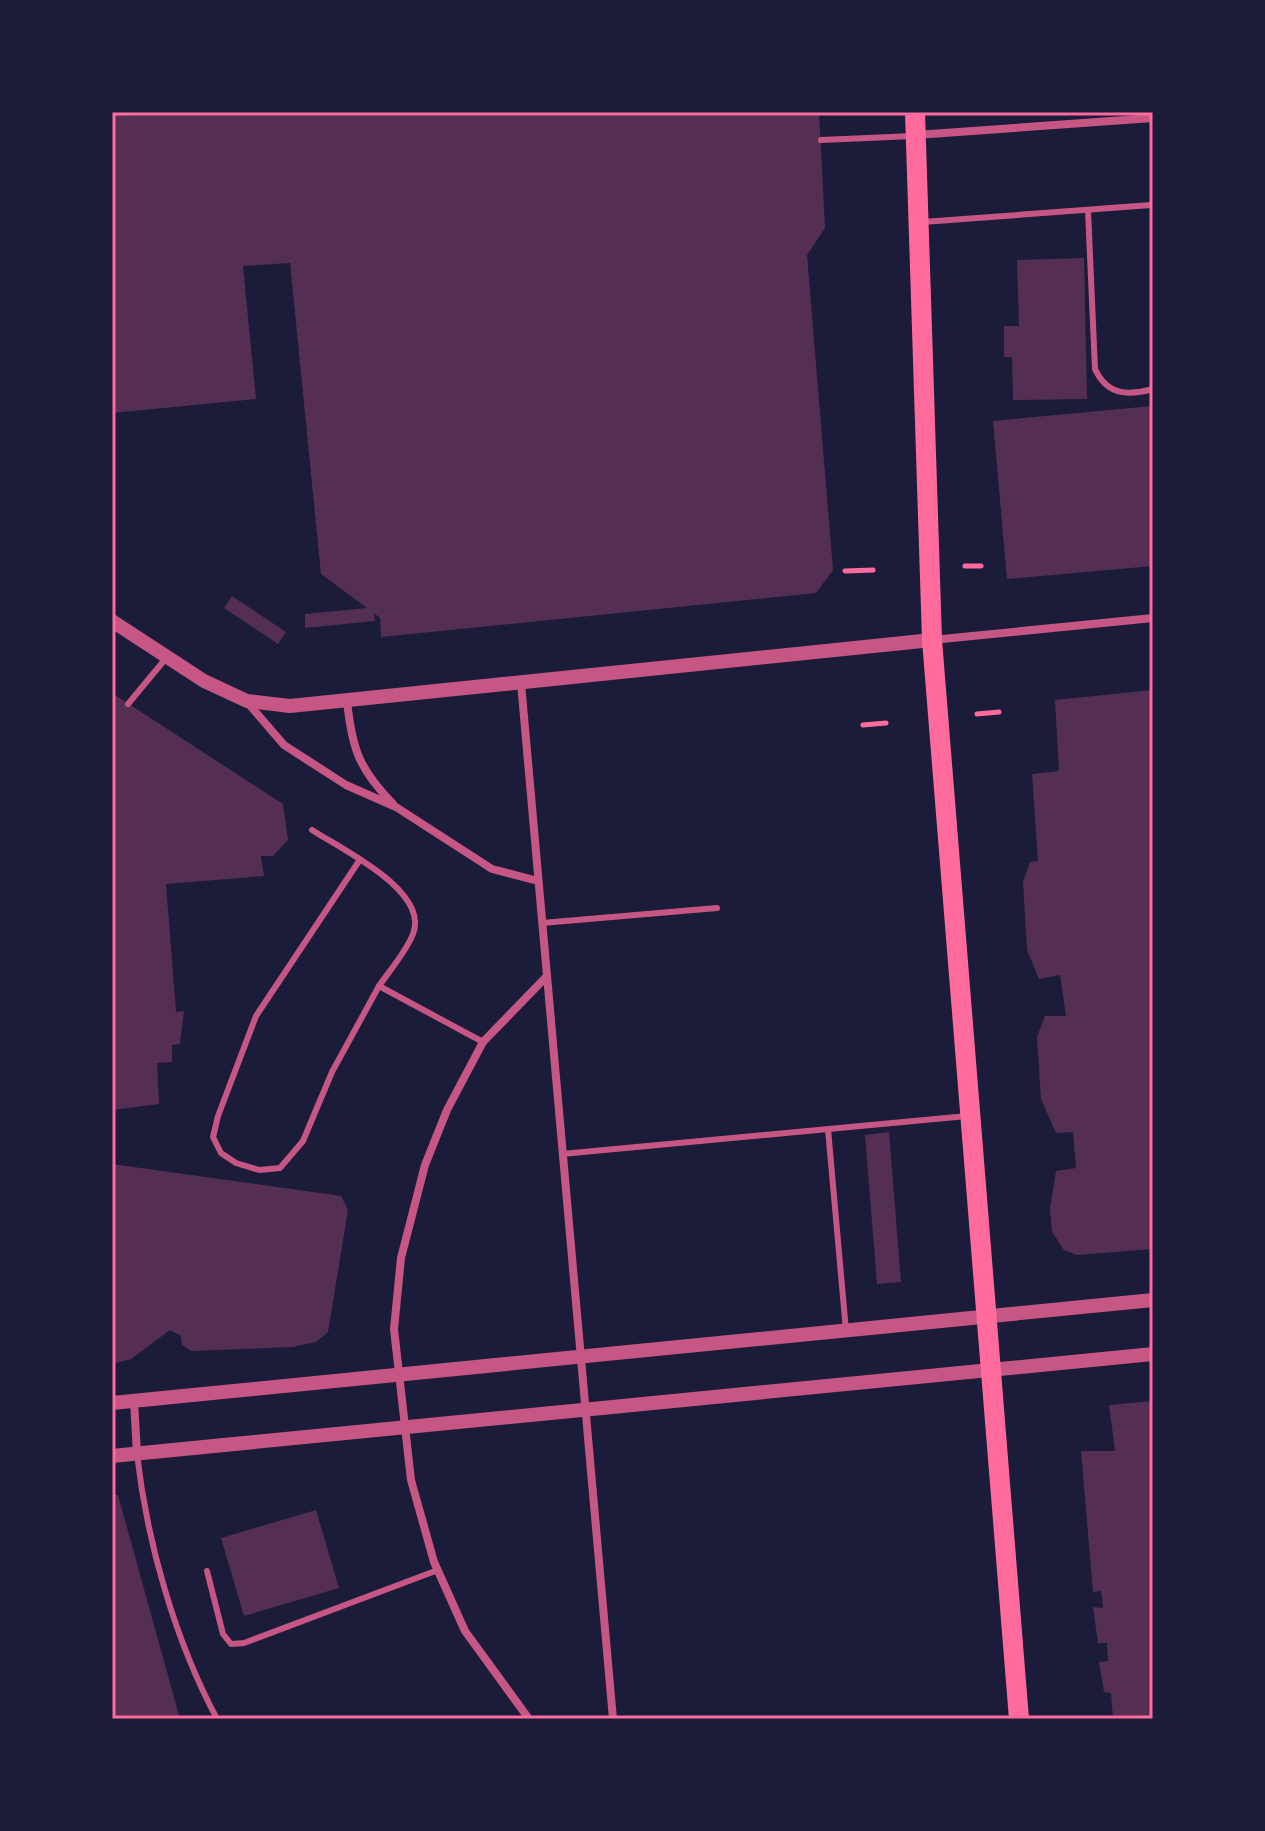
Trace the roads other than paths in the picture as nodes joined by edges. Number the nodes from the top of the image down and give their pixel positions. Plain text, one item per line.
1 (915, 112) edge
2 (1153, 118) edge
3 (916, 136) junction
4 (821, 140) dead end
5 (1151, 205) edge
6 (1088, 210) junction
7 (918, 223) junction
8 (1153, 389) edge
9 (1153, 618) edge
10 (112, 621) edge
11 (932, 640) junction
12 (167, 657) junction
13 (521, 683) junction
14 (247, 701) junction
15 (347, 701) junction
16 (128, 704) dead end
17 (396, 807) junction
18 (312, 830) dead end
19 (359, 861) junction
20 (538, 881) junction
21 (717, 908) dead end
22 (542, 923) junction
23 (547, 976) junction
24 (379, 986) junction
25 (483, 1042) junction
26 (970, 1116) junction
27 (828, 1129) junction
28 (562, 1154) junction
29 (1153, 1300) edge
30 (987, 1317) junction
31 (846, 1331) junction
32 (1153, 1354) edge
33 (580, 1357) junction
34 (991, 1370) junction
35 (396, 1375) junction
36 (134, 1401) junction
37 (112, 1403) edge
38 (585, 1410) junction
39 (403, 1427) junction
40 (137, 1454) junction
41 (112, 1456) edge
42 (438, 1570) junction
43 (207, 1571) dead end
44 (217, 1719) edge
45 (529, 1719) edge
46 (613, 1719) edge
47 (1019, 1719) edge

1 - 3 main road
2 - 3 street
3 - 4 lane
3 - 7 main road
5 - 6 lane
6 - 7 lane
6 - 8 lane
7 - 11 main road
9 - 11 street
10 - 12 street
11 - 13 street
11 - 26 main road
12 - 14 street
12 - 16 lane
13 - 15 street
13 - 20 street
14 - 15 street
14 - 17 street
15 - 17 street
17 - 20 street
18 - 19 lane
19 - 24 lane
19 - 24 lane
20 - 22 street
21 - 22 lane
22 - 23 street
23 - 25 street
23 - 28 street
24 - 25 lane
25 - 35 street
26 - 27 lane
26 - 30 main road
27 - 28 lane
27 - 31 lane
28 - 33 street
29 - 30 street
30 - 31 street
30 - 34 main road
31 - 33 street
32 - 34 street
33 - 35 street
33 - 38 street
34 - 38 street
34 - 47 main road
35 - 36 street
35 - 39 street
36 - 37 street
36 - 40 street
38 - 39 street
38 - 46 street
39 - 40 street
39 - 42 street
40 - 41 street
40 - 44 lane
42 - 43 lane
42 - 45 street

